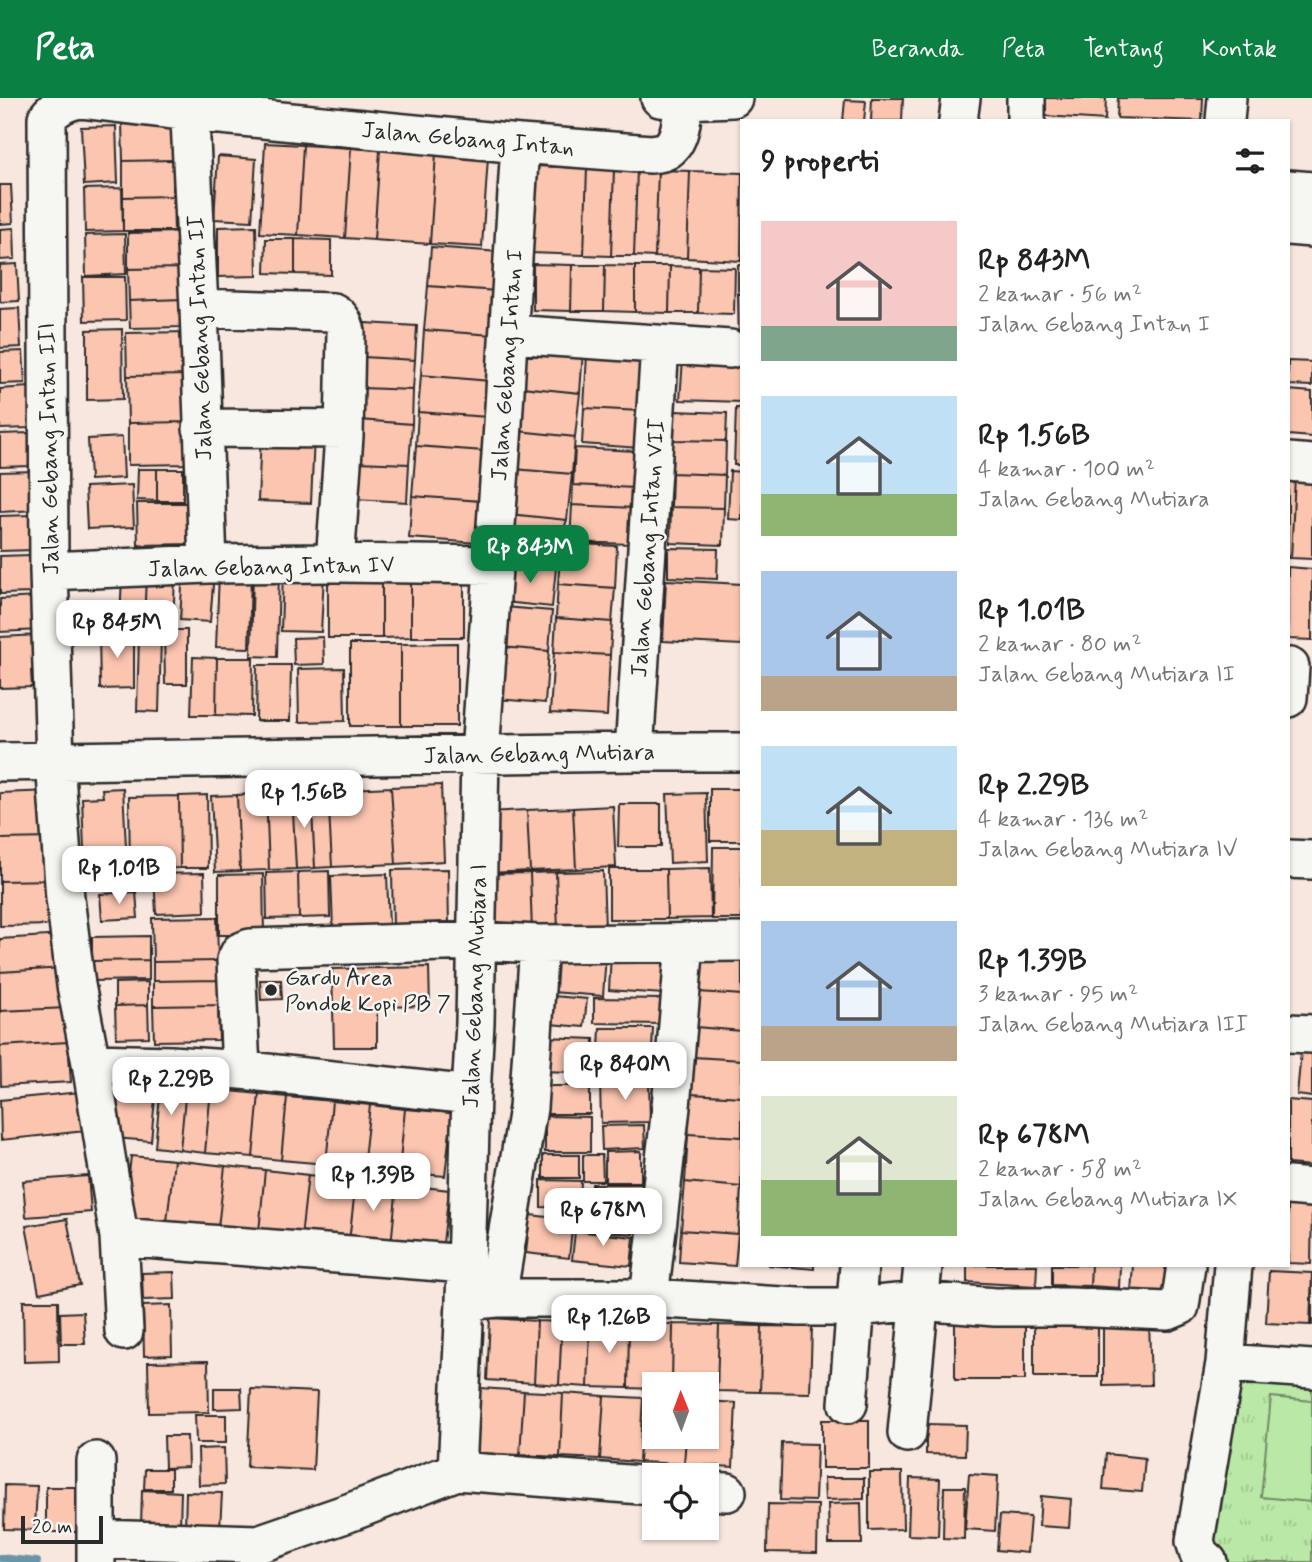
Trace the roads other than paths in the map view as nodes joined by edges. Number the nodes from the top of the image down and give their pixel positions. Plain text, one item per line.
1 (733, 98) edge
2 (961, 98) edge
3 (1026, 98) edge
4 (1227, 98) edge
5 (676, 99) edge
6 (189, 105) edge
7 (958, 119) edge
8 (1026, 119) edge
9 (1225, 119) edge
10 (46, 137) joint
11 (520, 144) junction
12 (1290, 189) edge
13 (1312, 191) edge
14 (1290, 226) edge
15 (1312, 228) edge
16 (199, 307) junction
17 (509, 334) junction
18 (660, 345) junction
19 (730, 349) dead end
20 (202, 428) junction
21 (344, 429) junction
22 (1290, 462) edge
23 (1312, 464) edge
24 (335, 563) junction
25 (208, 564) junction
26 (493, 565) junction
27 (49, 571) junction
28 (634, 752) junction
29 (740, 752) edge
30 (480, 754) junction
31 (55, 761) junction
32 (0, 762) edge
33 (1290, 859) edge
34 (1312, 860) edge
35 (477, 942) junction
36 (685, 942) junction
37 (740, 942) edge
38 (539, 944) junction
39 (1290, 1032) edge
40 (1312, 1034) edge
41 (91, 1063) junction
42 (241, 1070) junction
43 (471, 1095) junction
44 (1290, 1186) edge
45 (1312, 1188) edge
46 (119, 1237) junction
47 (466, 1264) junction
48 (859, 1267) edge
49 (923, 1267) edge
50 (1186, 1267) edge
51 (1233, 1267) edge
52 (649, 1298) junction
53 (481, 1300) junction
54 (919, 1301) junction
55 (855, 1307) junction
56 (124, 1331) dead end
57 (1225, 1363) junction
58 (1312, 1369) edge
59 (848, 1404) dead end
60 (907, 1433) dead end
61 (96, 1461) dead end
62 (457, 1471) junction
63 (642, 1485) edge
64 (97, 1548) edge
65 (1202, 1551) edge

1 - 5 street
2 - 7 street
3 - 8 street
4 - 9 street
5 - 11 street, Jalan Gebang Intan
6 - 10 street, Jalan Gebang Intan
6 - 11 street, Jalan Gebang Intan
6 - 16 street, Jalan Gebang Intan II
10 - 27 street, Jalan Gebang Intan III
11 - 17 street, Jalan Gebang Intan I
12 - 13 street
14 - 15 street
16 - 20 street, Jalan Gebang Intan II
16 - 21 street
17 - 18 street
17 - 26 street, Jalan Gebang Intan I
18 - 19 street
18 - 28 street, Jalan Gebang Intan VII
20 - 21 street
20 - 25 street, Jalan Gebang Intan II
21 - 24 street
22 - 23 street
24 - 25 street, Jalan Gebang Intan IV
24 - 26 street, Jalan Gebang Intan IV
25 - 27 street, Jalan Gebang Intan IV
26 - 30 street, Jalan Gebang Intan I
27 - 31 street, Jalan Gebang Intan III
28 - 29 street, Jalan Gebang Mutiara
28 - 30 street, Jalan Gebang Mutiara
30 - 31 street, Jalan Gebang Mutiara
30 - 35 street, Jalan Gebang Mutiara I
31 - 32 street, Jalan Gebang Mutiara
31 - 41 street, Jalan Gebang Intan III
33 - 34 street
35 - 38 street
35 - 42 street
35 - 43 street, Jalan Gebang Mutiara I
36 - 37 street
36 - 38 street
36 - 52 street
38 - 53 street
39 - 40 street
41 - 42 street
41 - 46 street, Jalan Gebang Intan III
42 - 43 street
43 - 47 street, Jalan Gebang Mutiara I
44 - 45 street
46 - 47 street
46 - 56 street, Jalan Gebang Intan III
47 - 53 street, Jalan Gebang Mutiara I
48 - 55 street
49 - 54 street
50 - 54 street
51 - 57 street
52 - 53 street
52 - 55 street
53 - 62 street
54 - 55 street
54 - 60 street
55 - 59 street
57 - 58 street
57 - 65 street
61 - 64 street
62 - 63 street
62 - 64 street

